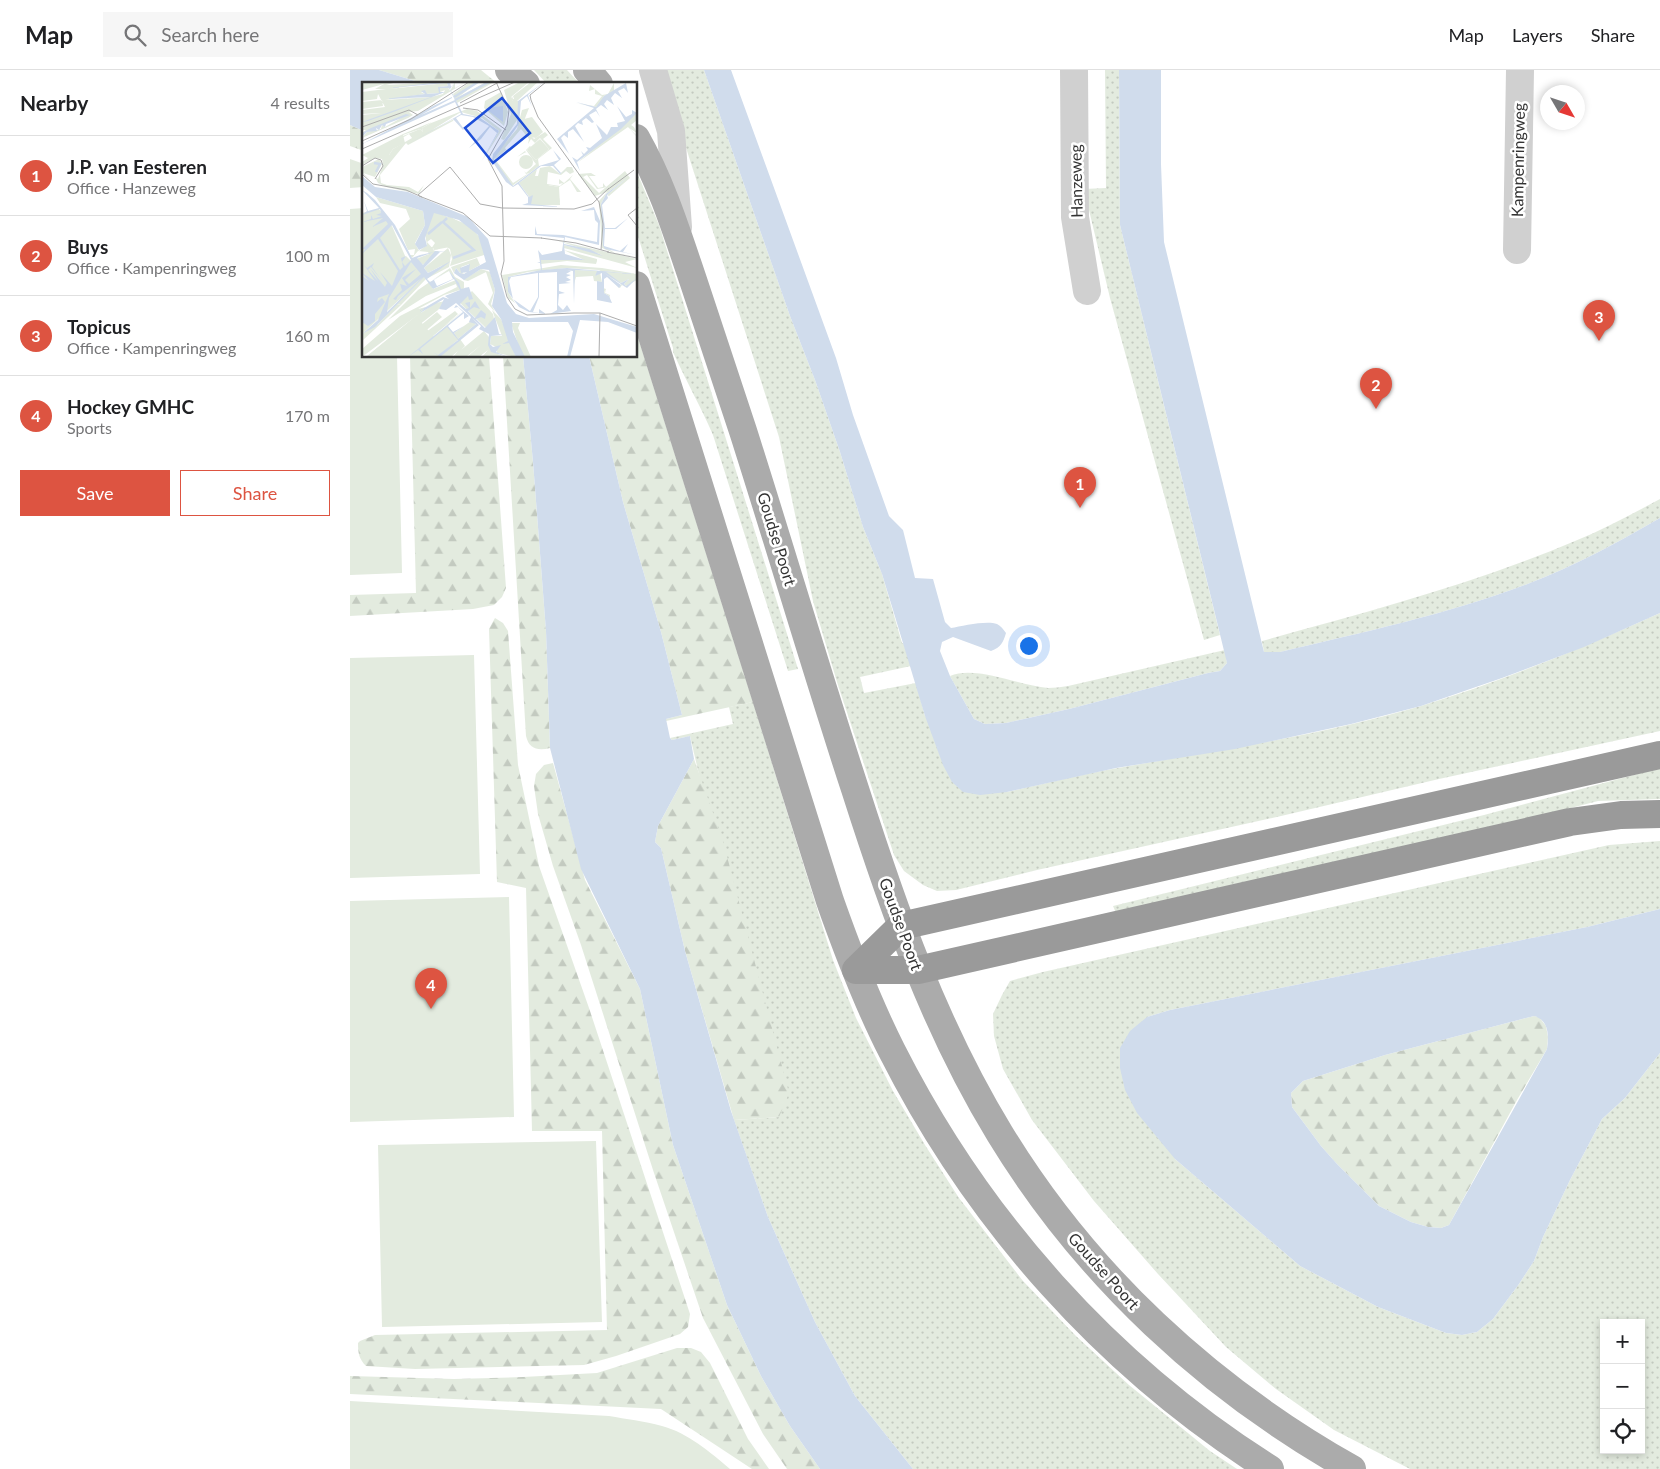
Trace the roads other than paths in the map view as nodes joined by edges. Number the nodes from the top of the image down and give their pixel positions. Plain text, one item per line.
1 (509, 70) edge
2 (587, 70) edge
3 (1074, 70) edge
4 (1520, 70) edge
5 (655, 75) edge
6 (524, 82) edge
7 (597, 82) edge
8 (638, 142) edge
9 (678, 236) junction
10 (1517, 250) dead end
11 (638, 291) edge
12 (1087, 291) dead end
13 (1660, 755) edge
14 (1660, 814) edge
15 (901, 926) junction
16 (856, 970) junction
17 (918, 970) junction
18 (1270, 1469) edge
19 (1352, 1469) edge

1 - 6 main road
2 - 7 main road
3 - 12 street, Hanzeweg
4 - 10 street, Kampenringweg
5 - 9 street, Goudse Poort
8 - 9 main road, Goudse Poort
9 - 15 main road, Goudse Poort
11 - 16 main road
13 - 15 highway
14 - 17 highway
15 - 16 highway
15 - 17 main road, Goudse Poort
16 - 17 highway
16 - 18 main road
17 - 19 main road, Goudse Poort

